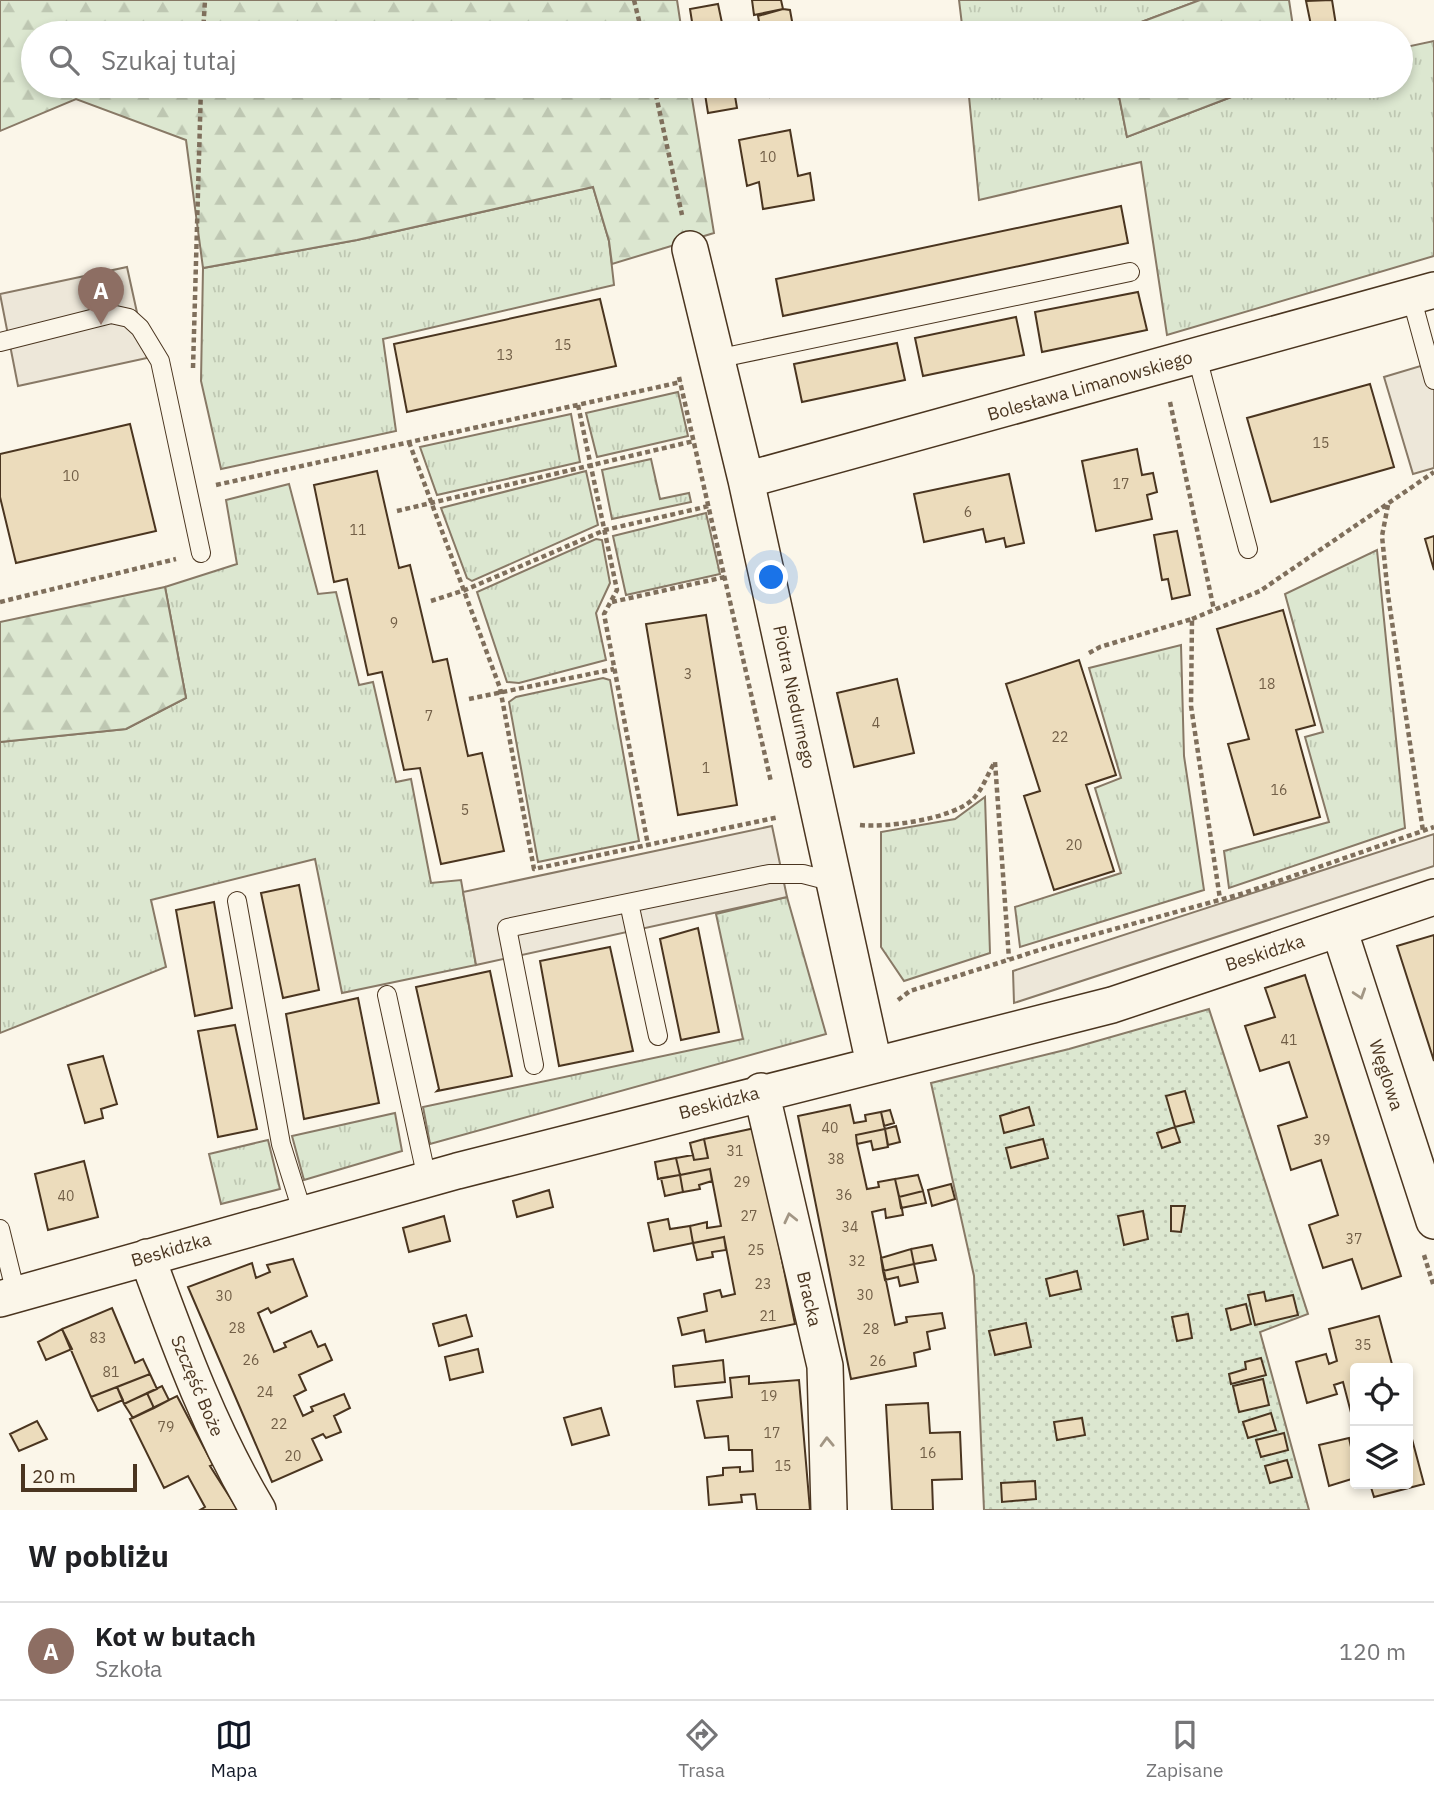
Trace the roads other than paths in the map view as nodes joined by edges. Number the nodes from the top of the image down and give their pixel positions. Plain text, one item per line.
1 (690, 249) road end
2 (1130, 272) dead end
3 (1423, 293) edge
4 (0, 342) edge
5 (1197, 357) junction
6 (716, 359) junction
7 (1434, 380) edge
8 (746, 481) junction
9 (1248, 549) dead end
10 (201, 553) road end
11 (834, 882) junction
12 (1434, 897) edge
13 (237, 901) dead end
14 (629, 903) junction
15 (1339, 929) junction
16 (387, 995) dead end
17 (658, 1036) dead end
18 (874, 1064) junction
19 (534, 1065) dead end
20 (761, 1091) junction
21 (426, 1179) junction
22 (303, 1214) junction
23 (1434, 1221) edge
24 (0, 1229) edge
25 (147, 1257) junction
26 (8, 1297) edge
27 (258, 1510) edge
28 (829, 1510) edge

1 - 6 street, Piotra Niedurnego
2 - 6 lane
3 - 5 street, Bolesława Limanowskiego
3 - 7 lane
4 - 10 lane
5 - 8 street, Bolesława Limanowskiego
5 - 9 lane
6 - 8 street, Piotra Niedurnego
8 - 11 street, Piotra Niedurnego
11 - 14 lane
11 - 18 street, Piotra Niedurnego
12 - 15 street, Beskidzka
13 - 22 lane
14 - 17 lane
14 - 19 lane
15 - 18 street, Beskidzka
15 -> 23 street, Węglowa
16 - 21 lane
18 - 20 street, Beskidzka
20 - 21 street, Beskidzka
28 -> 20 street, Bracka
21 - 22 street, Beskidzka
22 - 25 street, Beskidzka
24 - 26 lane
25 - 26 street, Beskidzka
25 - 27 street, Szczęść Boże

